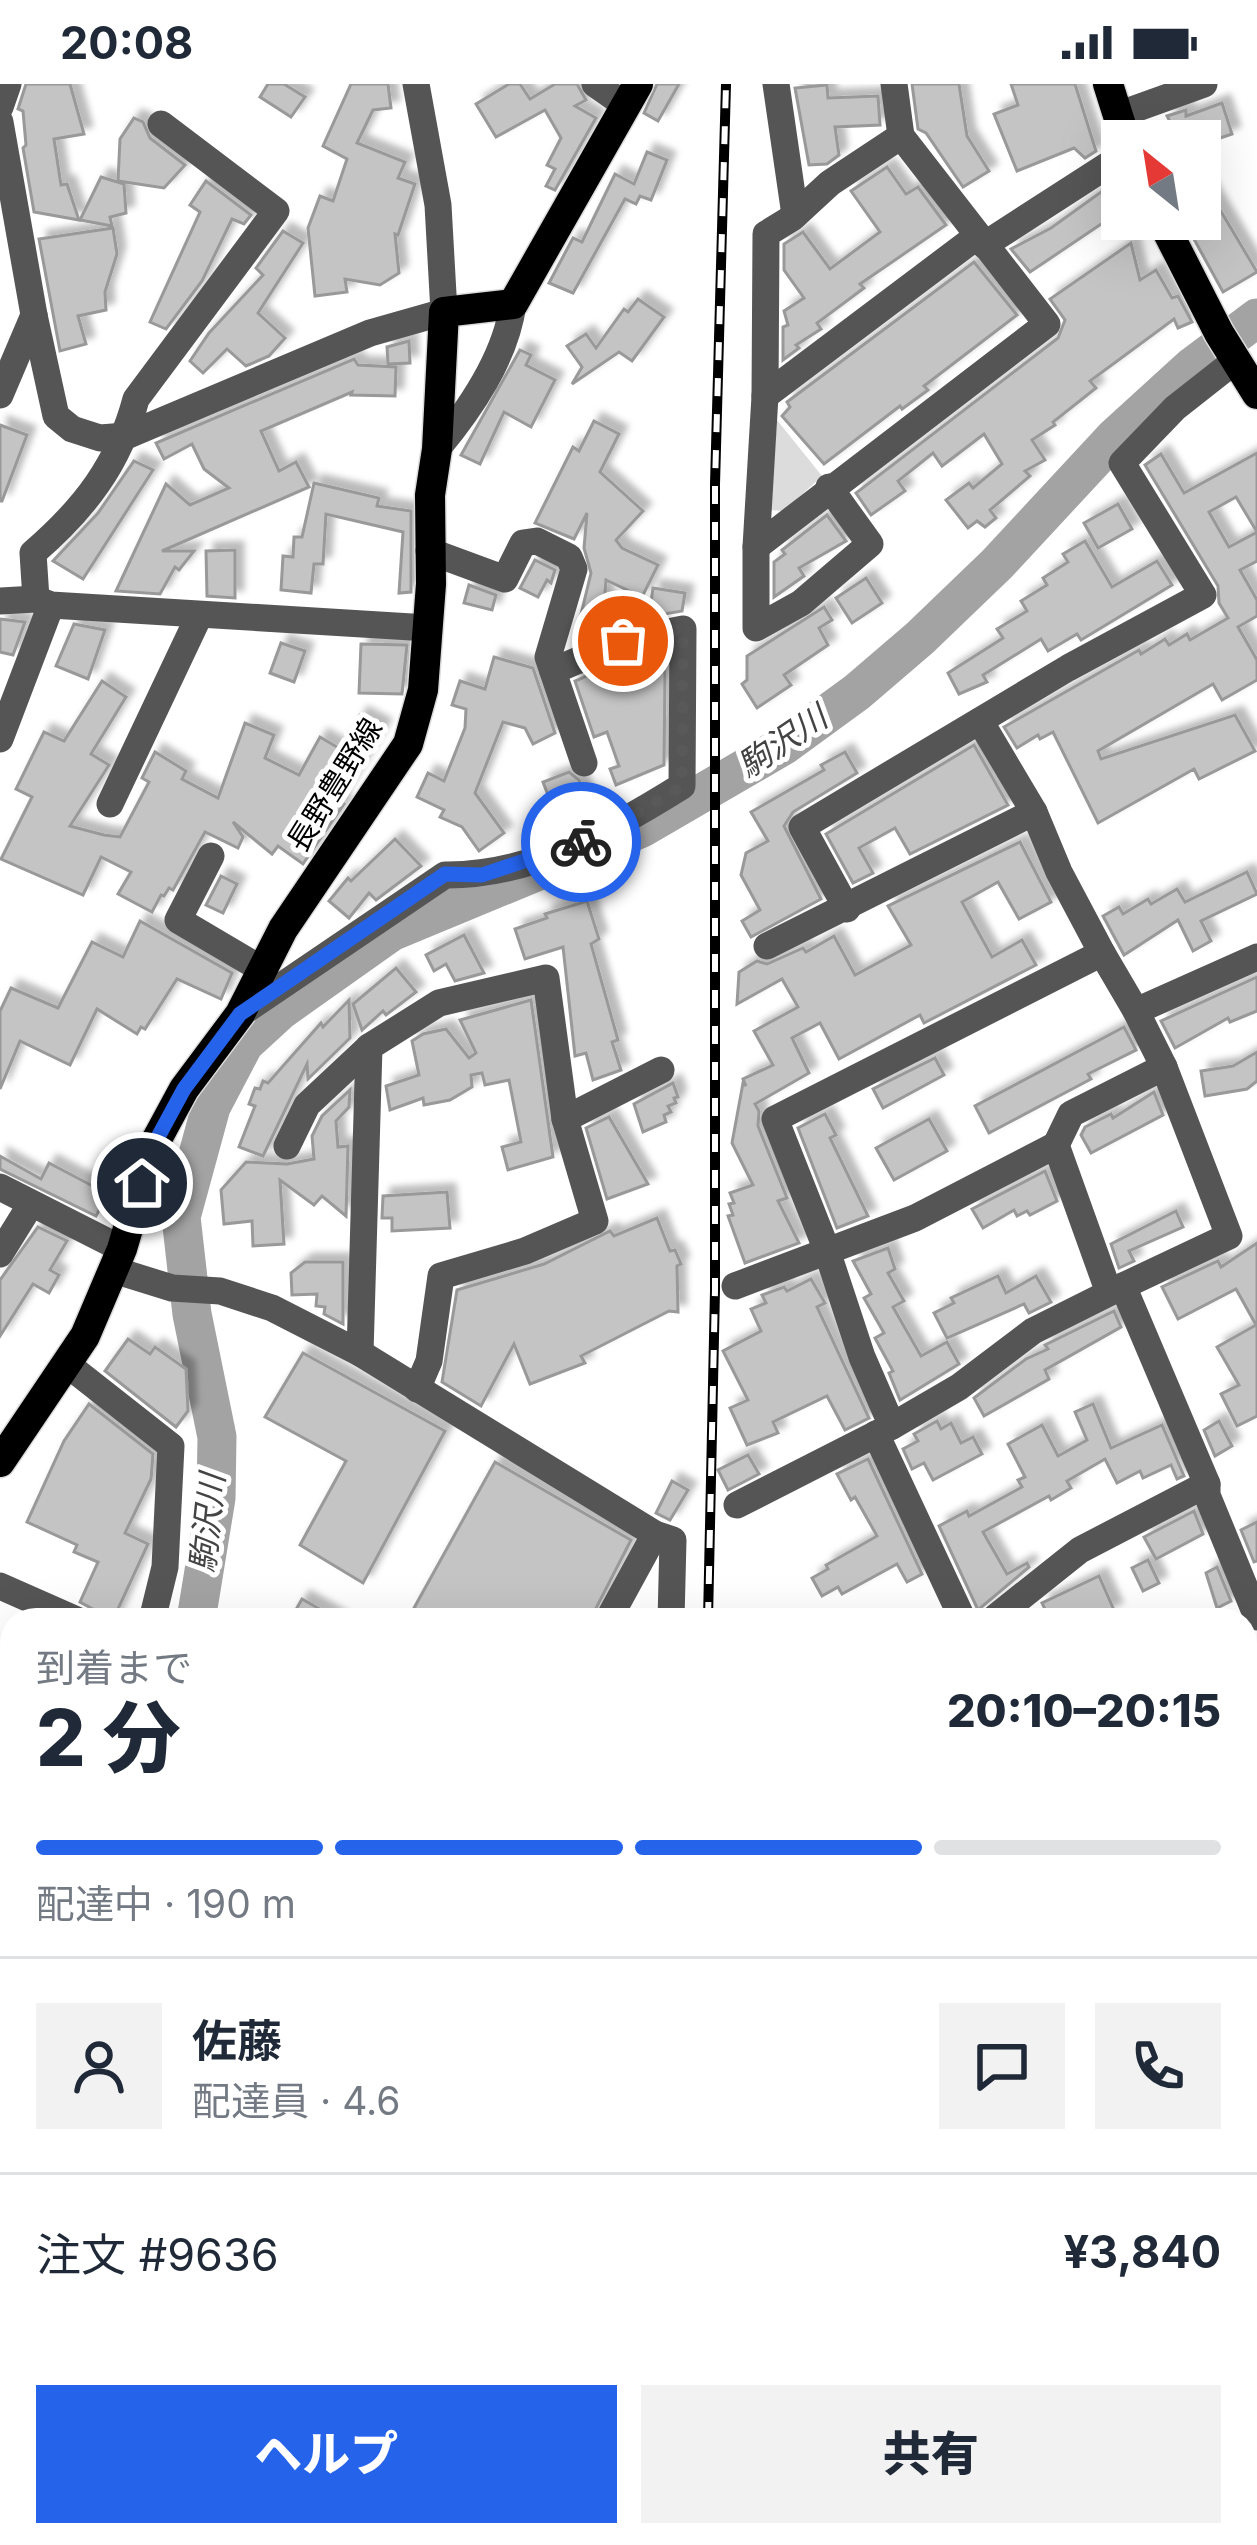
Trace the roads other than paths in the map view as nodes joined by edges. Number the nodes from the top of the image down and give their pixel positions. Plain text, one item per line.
1 (8, 84) edge
2 (416, 84) edge
3 (595, 84) edge
4 (776, 84) edge
5 (894, 84) edge
6 (1108, 84) edge
7 (1204, 84) edge
8 (632, 94) edge
9 (0, 107) edge
10 (1119, 120) edge
11 (1137, 120) edge
12 (0, 122) edge
13 (161, 124) dead end
14 (901, 136) junction
15 (1101, 169) edge
16 (795, 215) junction
17 (1172, 240) edge
18 (980, 241) junction
19 (513, 304) junction
20 (445, 312) junction
21 (34, 315) junction
22 (1229, 348) junction
23 (1257, 394) edge
24 (0, 395) edge
25 (765, 396) junction
26 (126, 436) junction
27 (437, 449) junction
28 (829, 488) junction
29 (756, 547) junction
30 (429, 551) junction
31 (0, 601) edge
32 (44, 602) junction
33 (199, 616) junction
34 (428, 628) junction
35 (553, 671) junction
36 (980, 722) junction
37 (0, 739) edge
38 (584, 763) dead end
39 (110, 804) dead end
40 (1034, 812) junction
41 (211, 856) dead end
42 (847, 909) junction
43 (767, 946) dead end
44 (1102, 953) junction
45 (1257, 957) edge
46 (262, 970) junction
47 (1136, 1011) junction
48 (240, 1014) junction
49 (369, 1047) junction
50 (1164, 1067) junction
51 (661, 1070) dead end
52 (565, 1119) junction
53 (1056, 1145) junction
54 (287, 1146) dead end
55 (0, 1187) edge
56 (31, 1204) junction
57 (1228, 1236) junction
58 (1257, 1241) edge
59 (826, 1248) junction
60 (0, 1254) edge
61 (118, 1259) junction
62 (735, 1286) dead end
63 (1116, 1288) junction
64 (360, 1353) junction
65 (68, 1365) junction
66 (417, 1390) junction
67 (884, 1430) junction
68 (0, 1462) edge
69 (1207, 1484) junction
70 (737, 1505) dead end
71 (655, 1534) junction
72 (0, 1586) edge
73 (50, 1608) edge
74 (155, 1608) edge
75 (615, 1608) edge
76 (671, 1608) edge
77 (958, 1608) edge
78 (1007, 1608) edge
79 (1253, 1608) edge

1 - 9 street
2 - 20 street
3 - 8 street
4 - 16 street
5 - 14 street
6 - 10 main road
7 - 11 street
8 - 19 main road
12 - 21 street
13 - 26 street
14 - 16 street
14 - 18 street
15 - 18 street
16 - 25 street
17 - 22 main road
18 - 25 street
18 - 28 street
19 - 20 main road
19 - 27 street
20 - 26 street
20 - 27 main road, 長野豊野線
21 - 24 street
21 - 26 street
22 - 23 main road
22 - 36 street
25 - 29 street
26 - 32 street
27 - 30 main road, 長野豊野線
28 - 29 street
28 - 29 street
30 - 34 main road, 長野豊野線
30 - 35 street
31 - 32 street
32 - 33 street
32 - 37 street
33 - 34 street
33 - 39 street
34 - 46 main road, 長野豊野線
35 - 38 street
35 - 48 street
36 - 40 street
36 - 42 street
40 - 42 street
40 - 44 street
41 - 46 street
42 - 43 street
44 - 47 street
44 - 59 street
45 - 47 street
46 - 48 main road, 長野豊野線
47 - 50 street
48 - 61 main road, 長野豊野線
49 - 52 street
49 - 54 street
49 - 64 street
50 - 53 street
50 - 57 street
51 - 52 street
52 - 66 street
53 - 59 street
53 - 63 street
55 - 56 street
56 - 60 street
56 - 61 street
57 - 58 street
57 - 63 street
59 - 62 street
59 - 67 street
61 - 64 street
61 - 65 main road, 長野豊野線
63 - 67 street
63 - 69 street
64 - 66 street
65 - 68 main road, 長野豊野線
65 - 74 street
66 - 71 street
67 - 70 street
67 - 77 street
69 - 78 street
69 - 79 street
71 - 75 street
71 - 76 street
72 - 73 street

